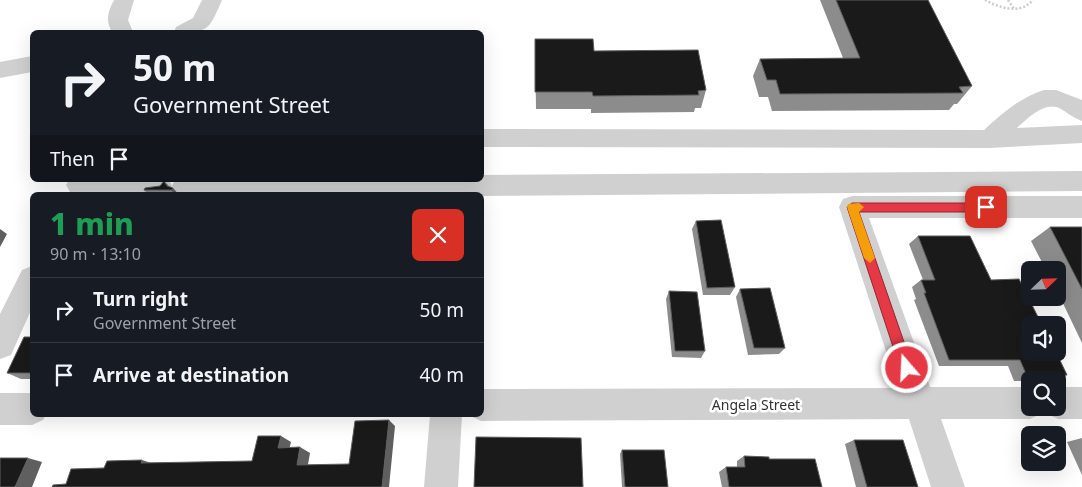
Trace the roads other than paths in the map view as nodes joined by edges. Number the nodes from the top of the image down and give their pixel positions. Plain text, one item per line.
1 (124, 0) edge
2 (212, 0) edge
3 (200, 29) edge
4 (113, 30) edge
5 (30, 64) edge
6 (0, 70) edge
7 (1082, 112) edge
8 (1082, 134) edge
9 (484, 138) edge
10 (989, 139) junction
11 (1082, 181) edge
12 (223, 183) edge
13 (290, 183) edge
14 (159, 186) edge
15 (185, 186) dead end
16 (78, 187) edge
17 (1082, 207) edge
18 (30, 283) edge
19 (0, 346) edge
20 (1021, 403) edge
21 (1066, 403) edge
22 (1082, 403) edge
23 (919, 404) junction
24 (484, 405) edge
25 (0, 409) edge
26 (30, 409) edge
27 (446, 417) edge
28 (441, 487) edge
29 (948, 487) edge

1 - 4 street
2 - 3 street
5 - 6 street
7 - 10 street
8 - 10 street
9 - 10 street
11 - 13 street
12 - 13 street
12 - 15 street
14 - 16 street
17 - 23 street
18 - 19 street
20 - 23 street, Angela Street
21 - 22 street
23 - 24 street, Angela Street
23 - 29 street
25 - 26 street
27 - 28 street

